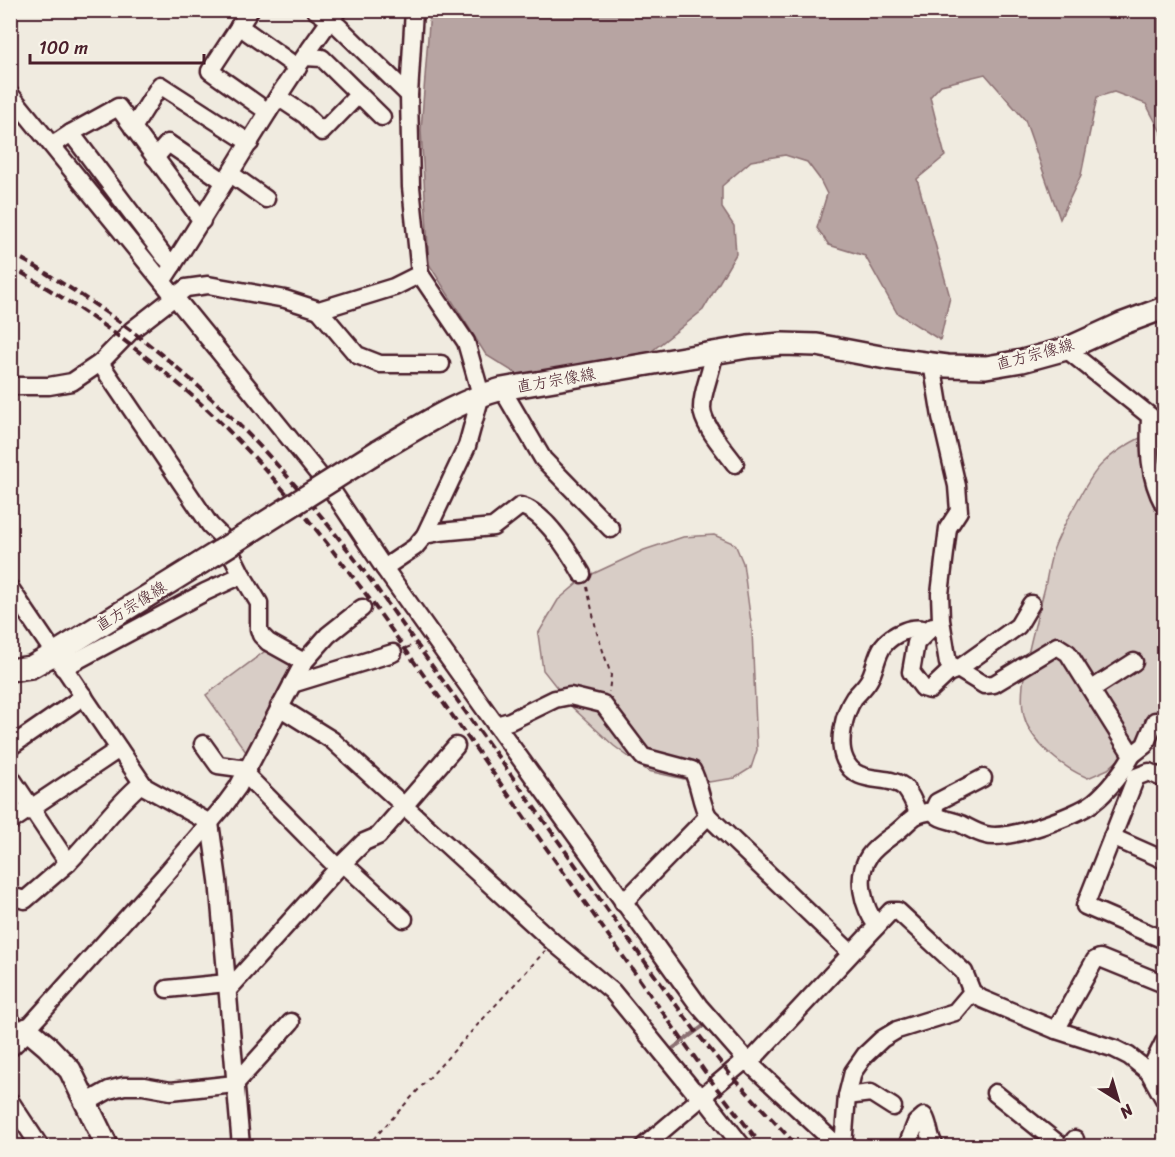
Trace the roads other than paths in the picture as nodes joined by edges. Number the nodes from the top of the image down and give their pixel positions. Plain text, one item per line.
1 (250, 10) edge
2 (315, 10) edge
3 (414, 10) edge
4 (334, 16) edge
5 (239, 26) junction
6 (301, 63) junction
7 (10, 94) edge
8 (359, 94) junction
9 (409, 95) junction
10 (278, 97) junction
11 (268, 112) junction
12 (382, 117) dead end
13 (133, 128) junction
14 (71, 133) junction
15 (250, 143) junction
16 (53, 145) junction
17 (155, 158) junction
18 (228, 178) junction
19 (266, 199) dead end
20 (202, 221) junction
21 (173, 265) junction
22 (420, 274) junction
23 (163, 280) junction
24 (175, 296) junction
25 (1164, 308) edge
26 (319, 310) junction
27 (1066, 349) junction
28 (714, 353) junction
29 (100, 363) junction
30 (932, 363) junction
31 (441, 364) dead end
32 (10, 386) edge
33 (502, 389) junction
34 (481, 395) junction
35 (735, 464) dead end
36 (1164, 505) edge
37 (610, 530) dead end
38 (425, 535) junction
39 (384, 568) junction
40 (582, 574) road end
41 (242, 575) junction
42 (10, 588) edge
43 (1031, 604) dead end
44 (362, 608) dead end
45 (934, 625) junction
46 (393, 653) road end
47 (58, 661) junction
48 (304, 662) junction
49 (1134, 662) dead end
50 (958, 669) junction
51 (10, 670) edge
52 (292, 684) junction
53 (1092, 689) junction
54 (84, 696) junction
55 (279, 707) junction
56 (1155, 721) dead end
57 (496, 725) junction
58 (203, 744) dead end
59 (456, 746) dead end
60 (10, 747) edge
61 (119, 749) junction
62 (1132, 755) junction
63 (246, 771) junction
64 (10, 776) edge
65 (983, 778) dead end
66 (1164, 778) edge
67 (142, 783) junction
68 (404, 805) junction
69 (32, 808) junction
70 (925, 812) junction
71 (708, 816) junction
72 (10, 822) edge
73 (210, 823) junction
74 (1112, 837) junction
75 (1164, 860) edge
76 (68, 863) junction
77 (340, 866) junction
78 (10, 896) edge
79 (623, 903) junction
80 (404, 919) dead end
81 (877, 926) junction
82 (1164, 940) edge
83 (851, 953) junction
84 (1164, 984) edge
85 (227, 987) junction
86 (167, 989) dead end
87 (972, 992) junction
88 (291, 1022) dead end
89 (1056, 1030) junction
90 (17, 1032) edge
91 (1164, 1041) edge
92 (749, 1063) junction
93 (1149, 1072) junction
94 (235, 1084) junction
95 (995, 1093) dead end
96 (703, 1096) junction
97 (847, 1096) junction
98 (1164, 1099) edge
99 (10, 1101) edge
100 (86, 1103) junction
101 (893, 1107) dead end
102 (1069, 1144) edge
103 (36, 1146) edge
104 (107, 1146) edge
105 (241, 1146) edge
106 (644, 1146) edge
107 (742, 1146) edge
108 (838, 1146) edge
109 (843, 1146) edge
110 (907, 1146) edge
111 (935, 1146) edge

1 - 5 street
2 - 4 street
3 - 9 street
4 - 6 street
4 - 9 street
5 - 6 street
5 - 11 street
6 - 8 street
6 - 10 street
7 - 16 street
8 - 10 street
8 - 12 street
9 - 22 street
10 - 11 street
11 - 15 street
13 - 14 street
13 - 15 street
13 - 17 street
14 - 16 street
14 - 21 street
15 - 18 street
16 - 23 street
17 - 18 street
17 - 20 street
18 - 19 street
18 - 20 street
20 - 21 street
21 - 23 street
22 - 26 street
22 - 34 street
23 - 24 street
24 - 26 street
24 - 29 street
24 - 39 street
25 - 27 main road, 直方宗像線
26 - 31 street
27 - 30 main road, 直方宗像線
27 - 36 street
28 - 30 main road, 直方宗像線
28 - 33 main road, 直方宗像線
28 - 35 street
29 - 32 street
29 - 41 street
30 - 45 street
33 - 34 main road, 直方宗像線
33 - 37 street
34 - 38 street
34 - 47 main road, 直方宗像線, bridge
38 - 39 street
38 - 40 street
39 - 57 street
41 - 47 street
41 - 48 street
42 - 47 street
43 - 50 street
44 - 48 street
45 - 50 street
45 - 50 street
45 - 70 street
46 - 52 street
47 - 51 main road, 直方宗像線
47 - 54 street
48 - 52 street
49 - 53 street
50 - 53 street
52 - 55 street
53 - 62 street
54 - 60 street
54 - 61 street
55 - 63 street
55 - 68 street
56 - 62 street
57 - 71 street
57 - 79 street
58 - 63 street
59 - 68 street
61 - 67 street
61 - 69 street
62 - 70 street
63 - 73 street
63 - 77 street
64 - 69 street
65 - 70 street
66 - 74 street
67 - 73 street
67 - 76 street
68 - 77 street
68 - 96 street
69 - 72 street
69 - 76 street
70 - 81 street
71 - 79 street
71 - 83 street
73 - 85 street
73 - 90 street
74 - 75 street
74 - 82 street
76 - 78 street
77 - 80 street
77 - 85 street
79 - 92 street
81 - 83 street
81 - 87 street
83 - 92 street
84 - 89 street
85 - 86 street
85 - 94 street
87 - 89 street
87 - 97 street
88 - 94 street
89 - 93 street
90 - 100 main road
91 - 93 street
92 - 96 street
92 - 108 street
93 - 98 street
94 - 100 street
94 - 105 street
95 - 102 street
96 - 106 street
96 - 107 street
97 - 101 street
97 - 109 street
99 - 103 street
100 - 104 main road
110 - 111 street

